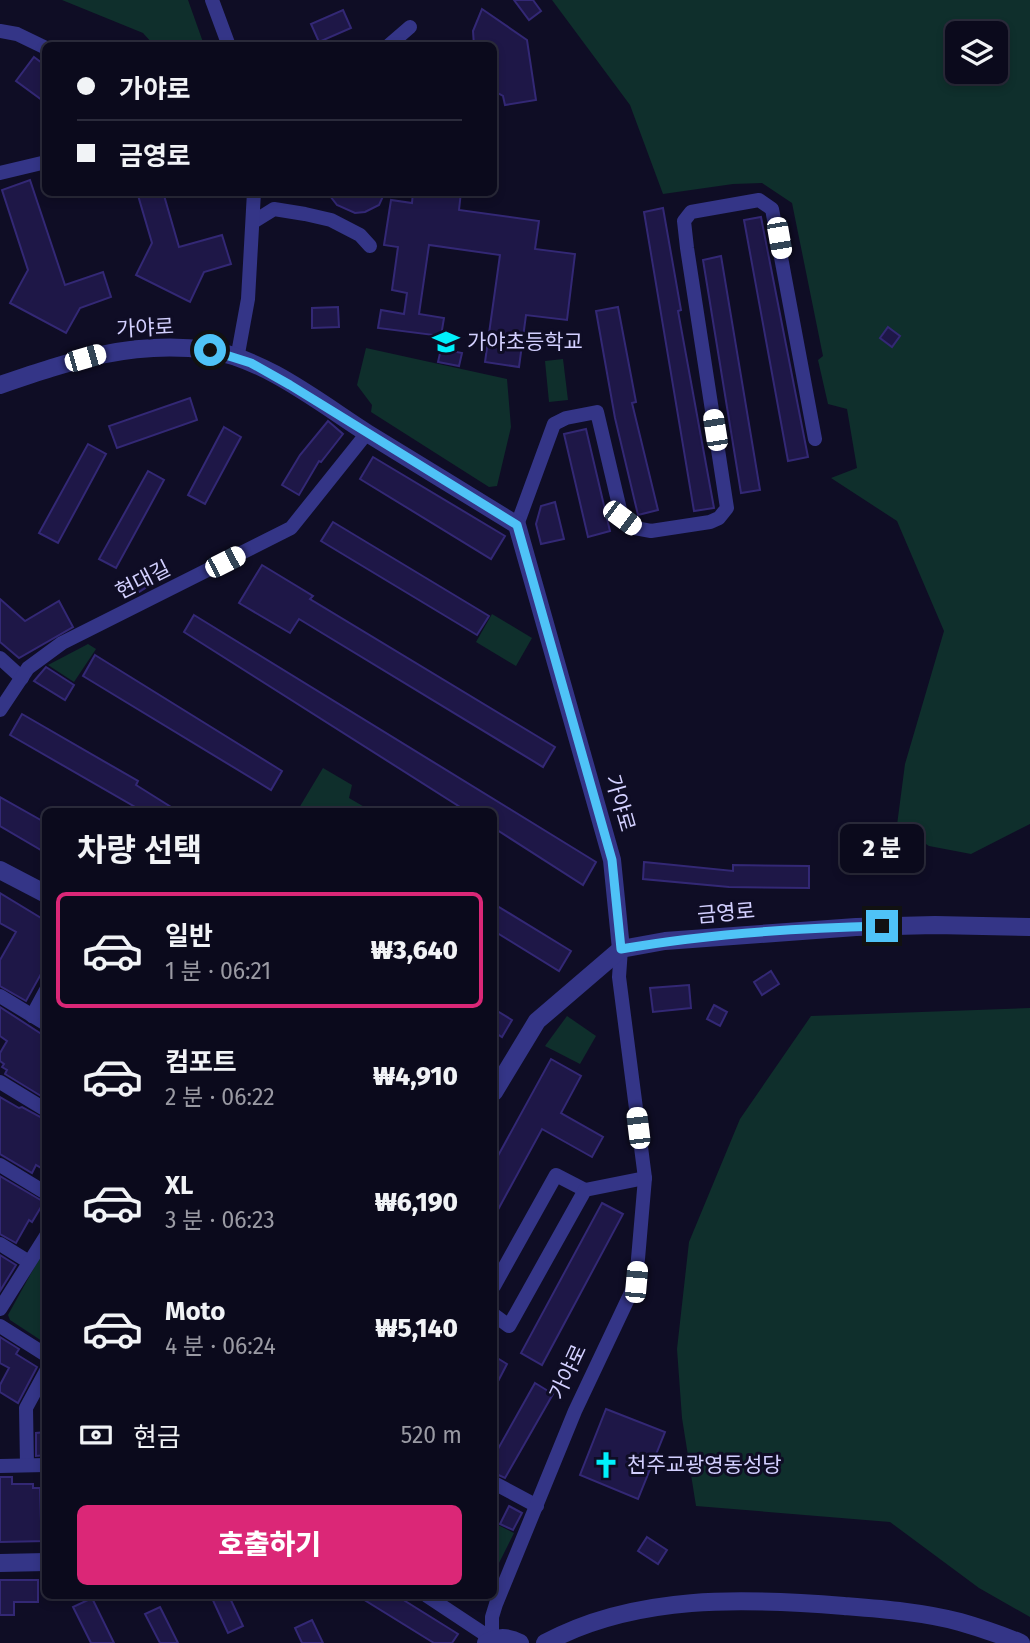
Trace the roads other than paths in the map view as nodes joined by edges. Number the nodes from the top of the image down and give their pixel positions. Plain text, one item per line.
1 (212, 0) edge
2 (410, 27) dead end
3 (0, 31) edge
4 (228, 42) edge
5 (393, 42) edge
6 (42, 46) edge
7 (42, 163) edge
8 (0, 173) edge
9 (254, 196) edge
10 (253, 222) junction
11 (370, 246) dead end
12 (237, 359) junction
13 (0, 385) edge
14 (367, 433) junction
15 (815, 439) dead end
16 (517, 525) junction
17 (0, 657) edge
18 (22, 678) junction
19 (0, 710) edge
20 (0, 870) edge
21 (42, 892) edge
22 (1030, 927) edge
23 (621, 949) junction
24 (0, 996) edge
25 (42, 997) edge
26 (32, 1016) junction
27 (42, 1022) edge
28 (0, 1082) edge
29 (497, 1087) edge
30 (42, 1108) edge
31 (0, 1165) edge
32 (645, 1178) junction
33 (585, 1190) junction
34 (42, 1191) edge
35 (42, 1242) edge
36 (0, 1244) edge
37 (29, 1262) junction
38 (497, 1281) edge
39 (0, 1309) edge
40 (497, 1317) edge
41 (0, 1326) edge
42 (42, 1352) edge
43 (42, 1378) edge
44 (0, 1465) edge
45 (27, 1465) junction
46 (42, 1465) edge
47 (497, 1485) edge
48 (537, 1506) junction
49 (42, 1562) edge
50 (0, 1563) edge
51 (431, 1599) edge
52 (489, 1641) edge
53 (520, 1643) edge
54 (545, 1643) edge
55 (1021, 1643) edge

1 - 4 street
2 - 5 street
3 - 6 street
7 - 8 street
9 - 10 street
10 - 11 street
10 - 12 street
12 - 13 street, 가야로
12 - 14 street, 가야로
14 - 16 street, 가야로
14 - 18 street, 현대길
15 - 16 street
16 - 23 street, 가야로
17 - 18 street
18 - 19 street, 현대길
20 - 21 street
22 - 23 street, 금영로
23 - 29 street
23 - 32 street, 가야로
24 - 26 street
25 - 26 street
26 - 27 street
28 - 30 street
31 - 34 street
32 - 33 street
32 - 48 street, 가야로
33 - 38 street
33 - 40 street
35 - 37 street
36 - 37 street
37 - 39 street
41 - 42 street
43 - 45 street
44 - 45 street
45 - 46 street
47 - 48 street
48 - 52 street, 가야로
49 - 50 street
51 - 52 street
52 - 53 street
54 - 55 street

